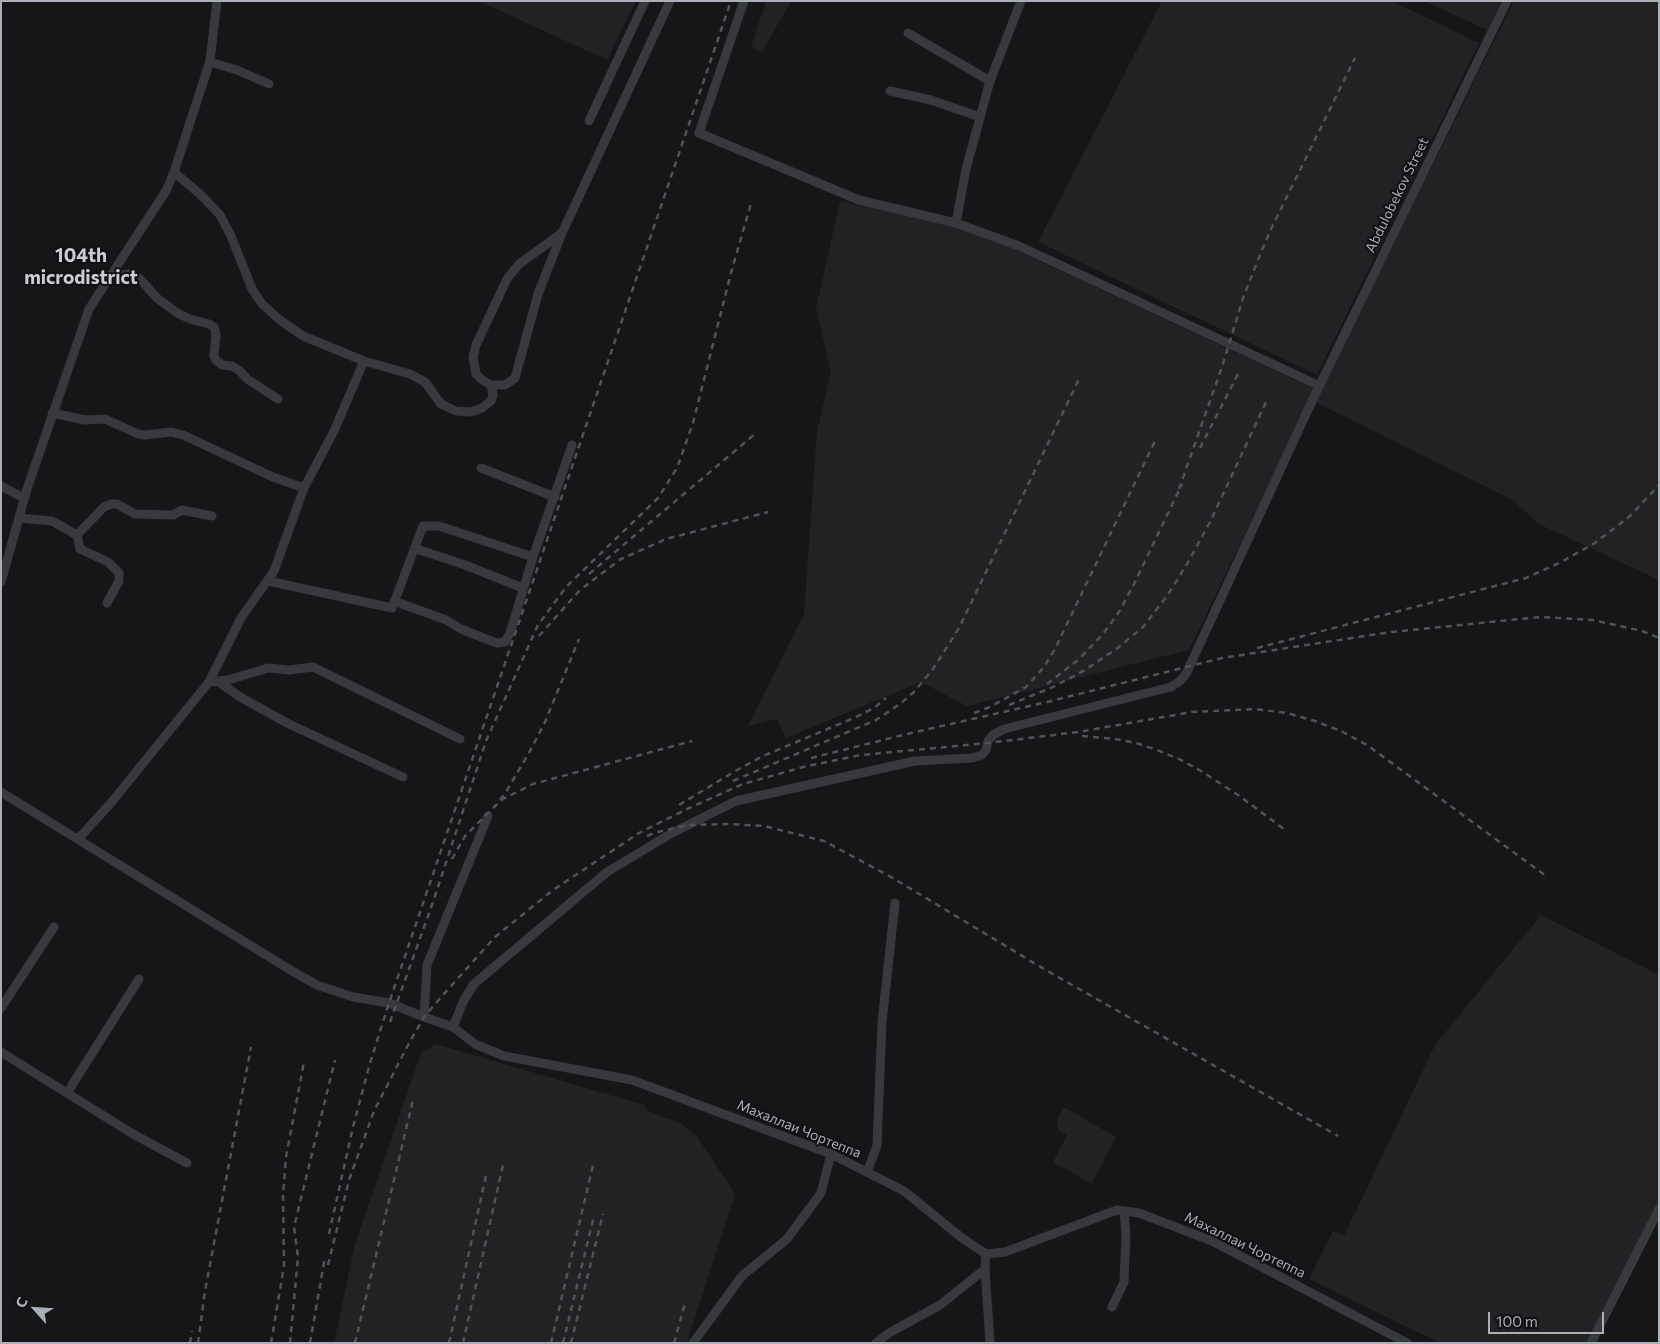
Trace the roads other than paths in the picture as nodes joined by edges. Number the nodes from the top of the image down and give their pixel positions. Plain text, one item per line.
1 (218, 1) edge
2 (644, 1) edge
3 (670, 1) edge
4 (744, 1) edge
5 (1021, 1) edge
6 (1507, 1) edge
7 (908, 33) dead end
8 (210, 62) junction
9 (990, 81) junction
10 (269, 84) dead end
11 (890, 91) dead end
12 (980, 117) junction
13 (589, 121) dead end
14 (174, 172) junction
15 (956, 223) junction
16 (562, 232) junction
17 (110, 276) junction
18 (364, 361) junction
19 (492, 385) junction
20 (1320, 386) junction
21 (278, 399) dead end
22 (52, 413) junction
23 (572, 445) dead end
24 (481, 468) dead end
25 (1, 486) edge
26 (304, 488) junction
27 (555, 497) junction
28 (24, 498) junction
29 (212, 516) dead end
30 (19, 518) junction
31 (77, 535) junction
32 (414, 548) junction
33 (533, 557) junction
34 (268, 581) junction
35 (1, 582) edge
36 (523, 588) junction
37 (394, 600) junction
38 (107, 603) dead end
39 (209, 682) junction
40 (220, 682) junction
41 (460, 739) dead end
42 (403, 778) dead end
43 (1, 792) edge
44 (488, 816) dead end
45 (79, 838) junction
46 (895, 904) dead end
47 (54, 927) dead end
48 (139, 979) dead end
49 (1, 1008) edge
50 (424, 1018) junction
51 (454, 1027) junction
52 (1, 1052) edge
53 (67, 1093) junction
54 (831, 1154) junction
55 (187, 1163) dead end
56 (867, 1172) junction
57 (1659, 1209) edge
58 (1124, 1211) junction
59 (986, 1254) junction
60 (985, 1269) junction
61 (1112, 1307) dead end
62 (693, 1343) edge
63 (876, 1343) edge
64 (990, 1343) edge
65 (1407, 1343) edge
66 (1591, 1343) edge

1 - 8 street
2 - 13 street
3 - 16 street
4 - 15 street
5 - 9 street
6 - 20 street, Abdulobekov Street
7 - 9 street
8 - 10 street
8 - 14 street
9 - 12 street
11 - 12 street
12 - 15 street
14 - 17 street
14 - 18 street
15 - 20 street
16 - 19 street
16 - 19 street
17 - 21 street
17 - 22 street
18 - 19 street
18 - 26 street
20 - 51 street, Abdulobekov Street
22 - 26 street
22 - 28 street
23 - 27 street
24 - 27 street
25 - 28 street
26 - 34 street
27 - 33 street
28 - 30 street
29 - 31 street
30 - 31 street
30 - 35 street
31 - 38 street
32 - 33 street
32 - 36 street
32 - 37 street
33 - 36 street
34 - 37 street
34 - 39 street
36 - 37 street
39 - 40 street
39 - 45 street
40 - 41 street
40 - 42 street
43 - 45 street
44 - 50 street
45 - 50 street
46 - 56 street
47 - 49 street
48 - 53 street
50 - 51 street
51 - 54 street, Махаллаи Чортеппа
52 - 53 street
53 - 55 street
54 - 56 street, Махаллаи Чортеппа
54 - 62 street
56 - 59 street, Махаллаи Чортеппа
57 - 66 street
58 - 59 street, Махаллаи Чортеппа
58 - 61 street
58 - 65 street, Махаллаи Чортеппа
59 - 60 street
60 - 63 street
60 - 64 street

